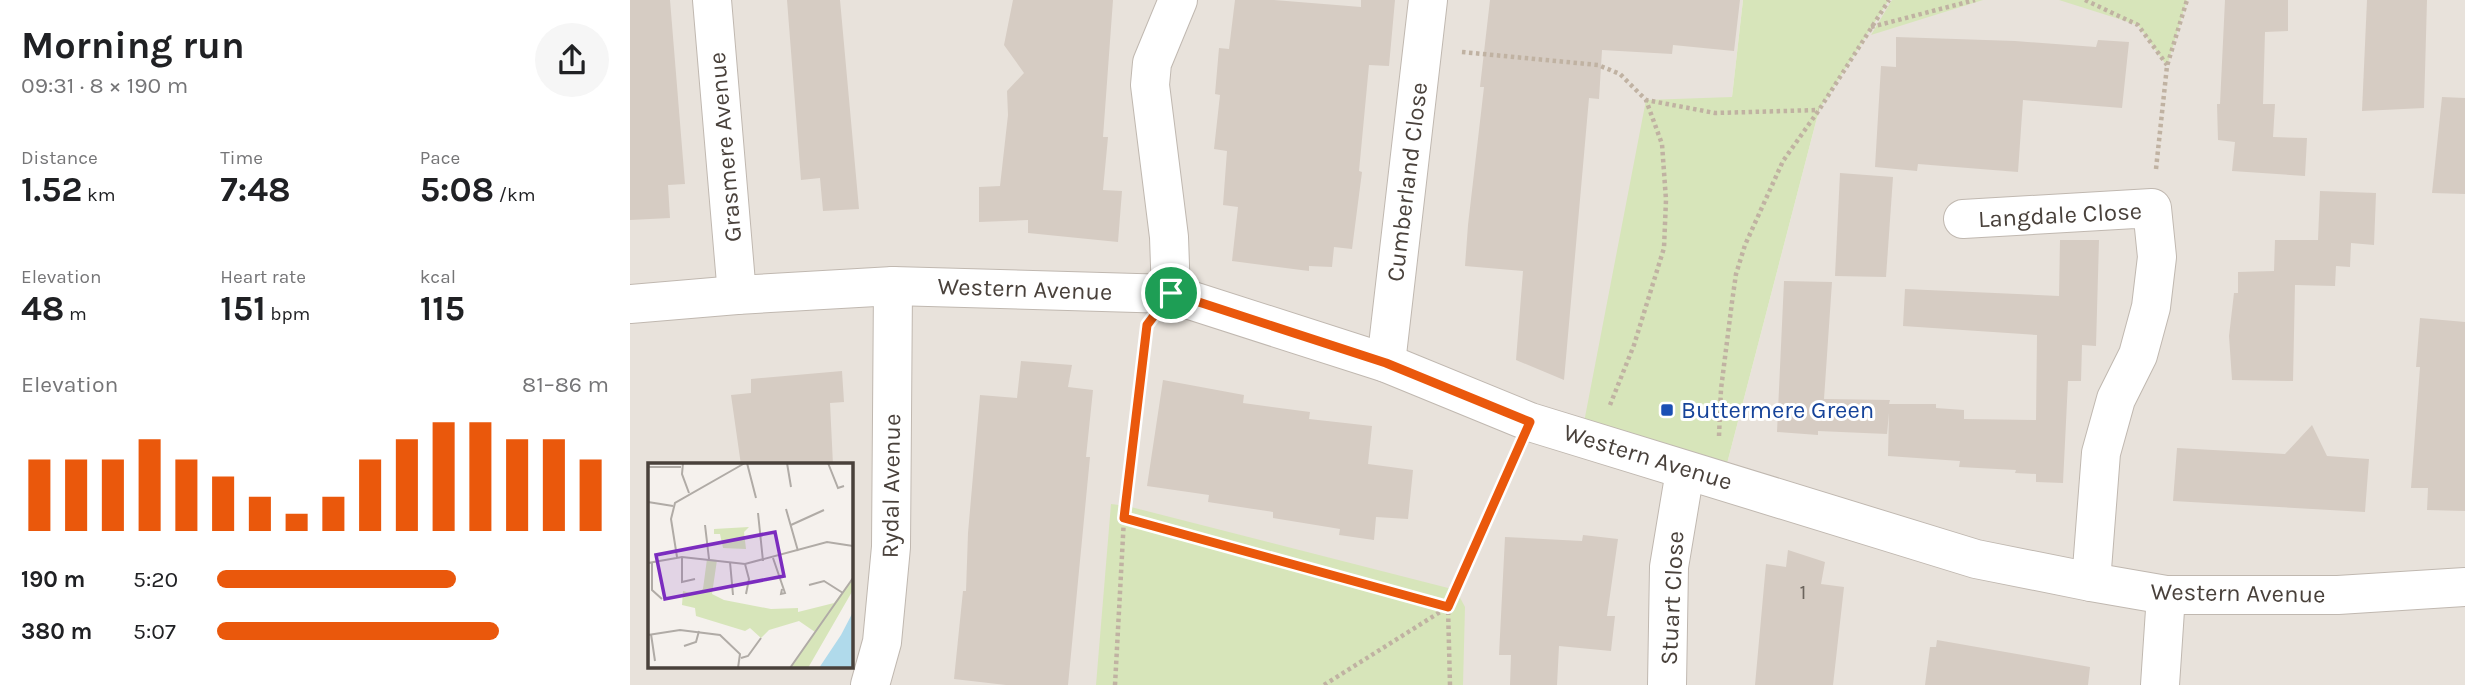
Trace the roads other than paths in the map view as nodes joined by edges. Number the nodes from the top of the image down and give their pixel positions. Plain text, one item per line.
1 (712, 0) edge
2 (1178, 0) edge
3 (1428, 0) edge
4 (1963, 219) dead end
5 (893, 286) junction
6 (1171, 293) junction
7 (737, 295) junction
8 (630, 304) edge
9 (1386, 363) junction
10 (1685, 471) junction
11 (2091, 582) junction
12 (2465, 587) edge
13 (2165, 595) junction
14 (870, 685) edge
15 (1667, 685) edge
16 (2160, 685) edge

1 - 7 street, Grasmere Avenue
2 - 6 street
3 - 9 street, Cumberland Close
4 - 11 street, Langdale Close
5 - 6 street, Western Avenue
5 - 7 street, Western Avenue
5 - 14 street, Rydal Avenue
6 - 9 street, Western Avenue
7 - 8 street, Western Avenue
9 - 10 street, Western Avenue
10 - 11 street, Western Avenue
10 - 15 street, Stuart Close
11 - 13 street, Western Avenue
12 - 13 street, Western Avenue
13 - 16 street

